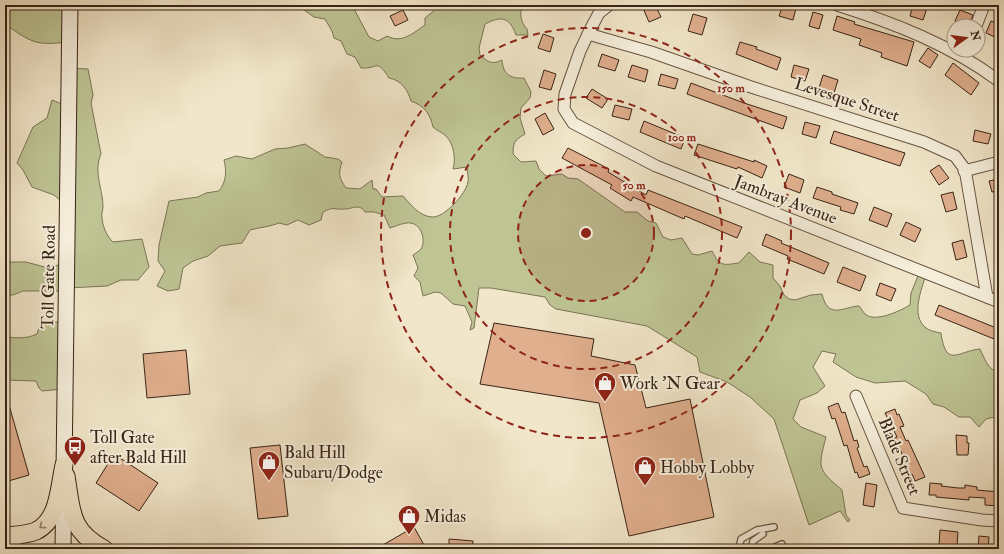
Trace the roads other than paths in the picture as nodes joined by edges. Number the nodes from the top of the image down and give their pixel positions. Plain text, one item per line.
1 (70, 5) edge
2 (609, 5) edge
3 (837, 5) edge
4 (984, 5) edge
5 (979, 18) edge
6 (588, 34) junction
7 (946, 46) edge
8 (971, 58) edge
9 (999, 82) edge
10 (999, 162) edge
11 (964, 171) junction
12 (987, 297) junction
13 (999, 302) edge
14 (856, 396) dead end
15 (64, 465) junction
16 (999, 521) edge
17 (774, 527) dead end
18 (763, 534) dead end
19 (5, 536) edge
20 (782, 544) dead end
21 (5, 548) edge
22 (14, 549) edge
23 (63, 549) edge
24 (104, 549) edge
25 (739, 549) edge
26 (751, 549) edge
27 (774, 549) edge

1 - 15 main road, Toll Gate Road
2 - 6 street
3 - 7 street
4 - 5 street
6 - 11 street, Levesque Street
6 - 12 street, Jambray Avenue
8 - 9 street
10 - 11 street
11 - 12 street, Levesque Street
12 - 13 street, Jambray Avenue
14 - 16 street, Blade Street
15 -> 19 main road
15 - 23 main road, Toll Gate Road
15 - 24 main road
17 - 25 lane
18 - 26 lane
20 - 27 lane
21 - 22 main road

